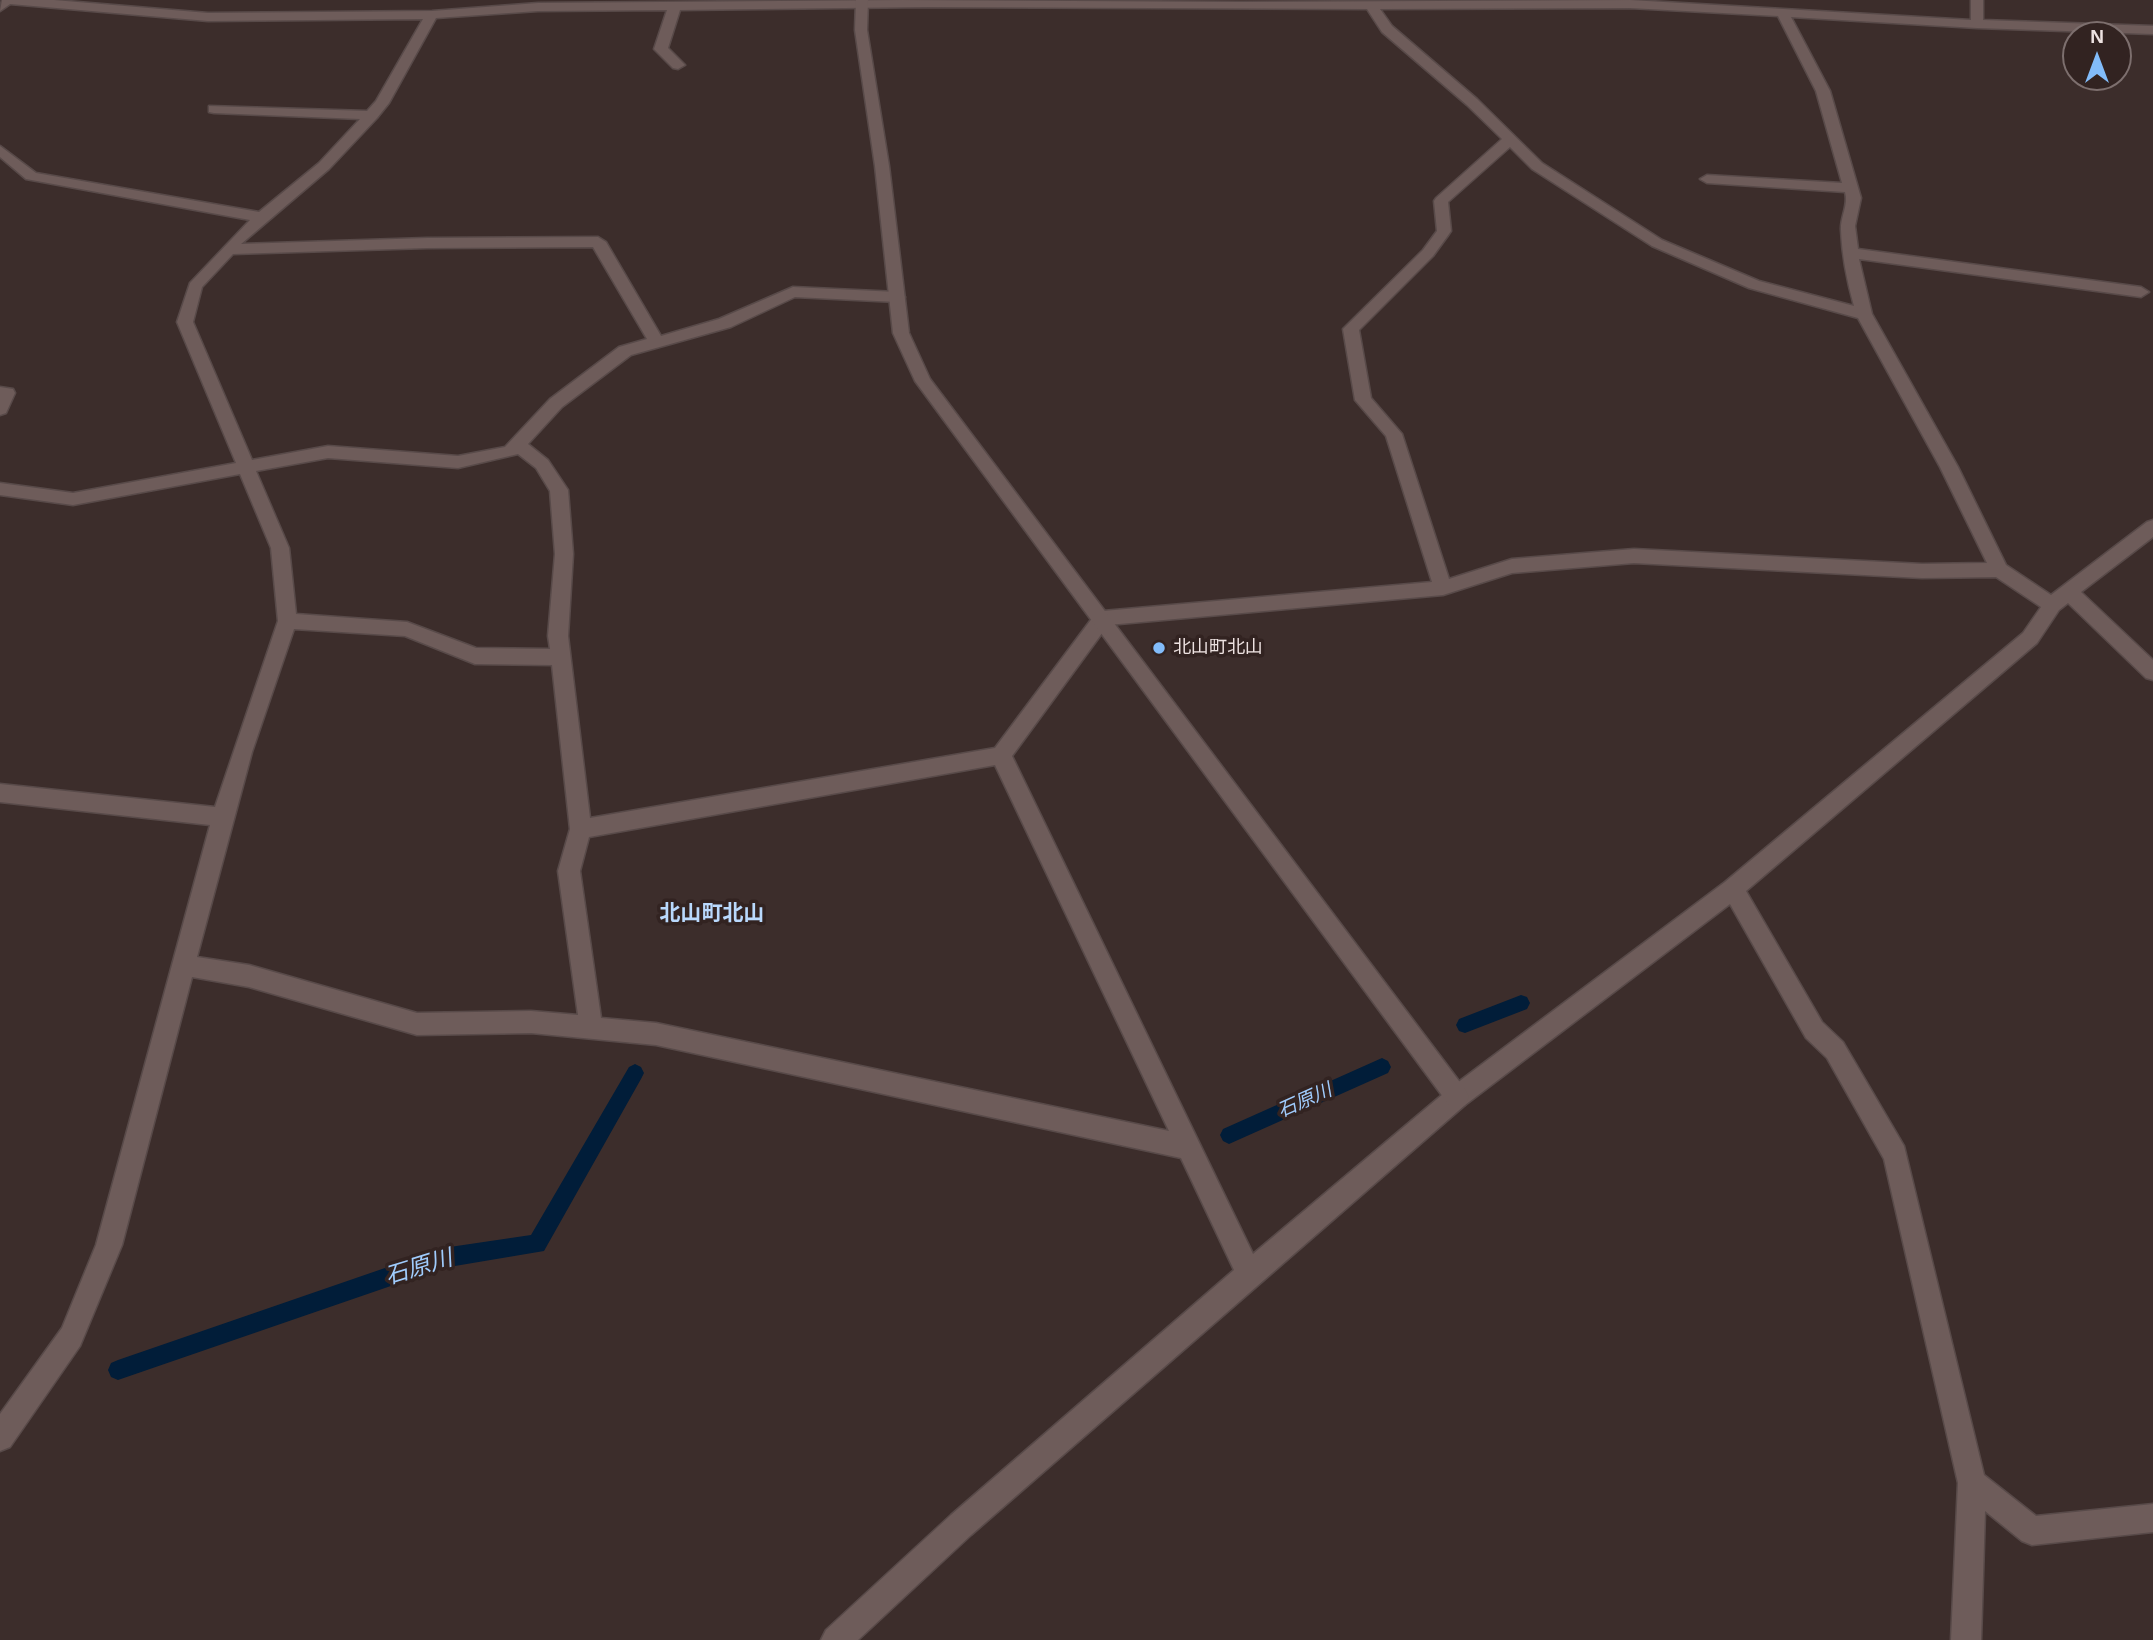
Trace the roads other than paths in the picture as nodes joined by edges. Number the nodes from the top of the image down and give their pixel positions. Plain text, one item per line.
1 (10, 0) edge
2 (338, 0) edge
3 (478, 0) edge
4 (1872, 0) edge
5 (1977, 0) edge
6 (1054, 2) edge
7 (1389, 2) edge
8 (862, 3) edge
9 (1241, 3) edge
10 (1370, 4) junction
11 (675, 6) junction
12 (0, 7) edge
13 (468, 12) junction
14 (1783, 13) junction
15 (432, 15) junction
16 (336, 16) junction
17 (1880, 18) junction
18 (1977, 24) junction
19 (2153, 30) edge
20 (678, 65) dead end
21 (214, 109) dead end
22 (372, 114) junction
23 (1509, 140) junction
24 (0, 150) edge
25 (1707, 179) dead end
26 (1852, 188) junction
27 (261, 217) junction
28 (229, 248) junction
29 (1851, 253) junction
30 (2141, 292) dead end
31 (897, 297) junction
32 (1864, 314) junction
33 (657, 342) junction
34 (0, 393) edge
35 (0, 410) edge
36 (517, 444) junction
37 (245, 465) junction
38 (0, 489) edge
39 (2153, 527) edge
40 (2000, 570) junction
41 (1443, 588) junction
42 (2069, 592) junction
43 (2052, 605) junction
44 (1103, 618) junction
45 (287, 621) junction
46 (561, 657) junction
47 (2153, 672) edge
48 (1001, 755) junction
49 (0, 793) edge
50 (223, 817) junction
51 (581, 829) junction
52 (1732, 888) junction
53 (186, 966) junction
54 (591, 1028) junction
55 (1457, 1097) junction
56 (1190, 1148) junction
57 (1250, 1275) junction
58 (0, 1437) edge
59 (1972, 1483) junction
60 (2153, 1518) edge
61 (836, 1640) edge
62 (1966, 1640) edge

1 - 12 street
1 - 16 street
2 - 16 street
3 - 13 street
4 - 17 street
5 - 18 street
6 - 8 street
6 - 9 street
7 - 10 street
7 - 14 street
8 - 11 street
8 - 31 street
9 - 10 street
10 - 23 street
11 - 13 street
11 - 20 street
13 - 15 street
14 - 17 street
14 - 26 street
15 - 16 street
15 - 22 street
17 - 18 street
18 - 19 street
21 - 22 street
22 - 27 street
23 - 32 street
23 - 41 street
24 - 27 street
25 - 26 street
26 - 29 street
27 - 28 street
28 - 33 street
28 - 37 street
29 - 30 street
29 - 32 street
31 - 33 street
31 - 44 street
32 - 40 street
33 - 36 street
34 - 35 street
36 - 37 street
36 - 46 street
37 - 38 street
37 - 45 street
39 - 42 street
40 - 41 street
40 - 43 street
41 - 44 street
42 - 43 street
42 - 47 street
43 - 52 street
44 - 48 street
44 - 55 street
45 - 46 street
45 - 50 street
46 - 51 street
48 - 51 street
48 - 56 street
49 - 50 street
50 - 53 street
51 - 54 street
52 - 55 street
52 - 59 street
53 - 54 street
53 - 58 street
54 - 56 street
55 - 57 street
56 - 57 street
57 - 61 street
59 - 60 street
59 - 62 street

